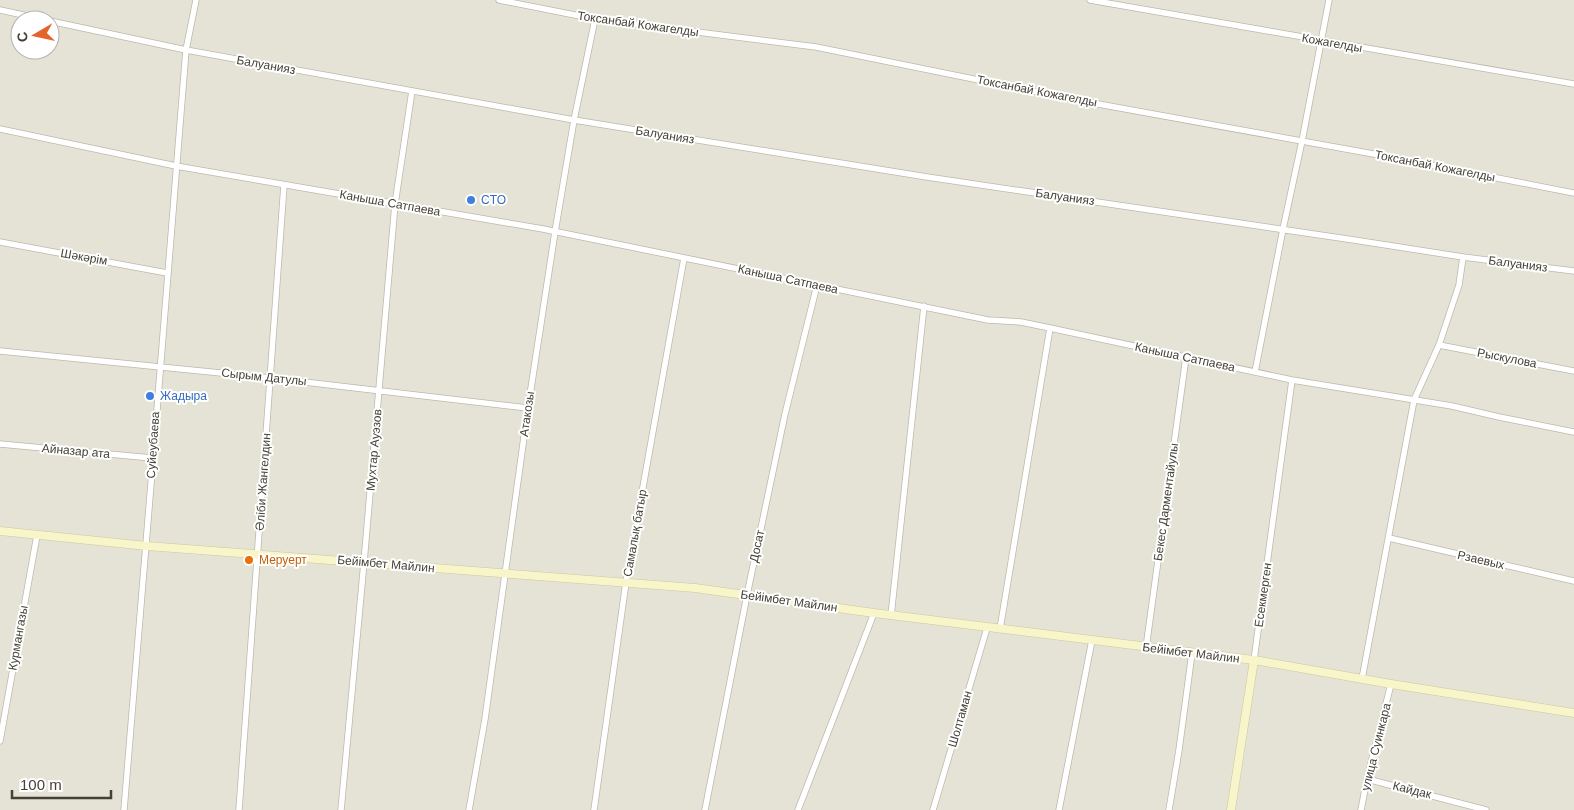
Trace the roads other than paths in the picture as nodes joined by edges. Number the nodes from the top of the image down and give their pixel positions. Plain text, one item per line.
1 (196, 0) edge
2 (499, 0) edge
3 (1090, 0) edge
4 (1329, 0) edge
5 (595, 19) junction
6 (60, 23) edge
7 (1320, 41) junction
8 (186, 50) junction
9 (1574, 84) edge
10 (412, 91) junction
11 (574, 120) junction
12 (0, 129) edge
13 (1302, 141) junction
14 (176, 166) junction
15 (284, 185) junction
16 (1574, 193) edge
17 (395, 204) junction
18 (1283, 229) junction
19 (555, 232) junction
20 (0, 242) edge
21 (1463, 257) junction
22 (684, 258) junction
23 (1574, 271) edge
24 (167, 273) junction
25 (817, 285) junction
26 (924, 306) junction
27 (1050, 328) junction
28 (1440, 345) junction
29 (0, 351) edge
30 (1186, 358) junction
31 (160, 366) junction
32 (1574, 370) edge
33 (1255, 372) junction
34 (270, 378) junction
35 (1292, 380) junction
36 (379, 390) junction
37 (1414, 400) junction
38 (528, 408) junction
39 (1574, 432) edge
40 (0, 444) edge
41 (152, 458) junction
42 (0, 531) edge
43 (36, 535) junction
44 (1388, 538) junction
45 (146, 546) junction
46 (258, 554) junction
47 (364, 562) junction
48 (504, 573) junction
49 (1574, 581) edge
50 (626, 582) junction
51 (747, 595) junction
52 (874, 613) junction
53 (891, 616) junction
54 (987, 628) junction
55 (1000, 629) junction
56 (1092, 640) junction
57 (1146, 648) junction
58 (1192, 652) junction
59 (1254, 660) junction
60 (1362, 679) junction
61 (1391, 684) junction
62 (1574, 713) edge
63 (0, 741) edge
64 (1367, 779) junction
65 (124, 810) edge
66 (239, 810) edge
67 (341, 810) edge
68 (469, 810) edge
69 (594, 810) edge
70 (705, 810) edge
71 (798, 810) edge
72 (933, 810) edge
73 (1059, 810) edge
74 (1168, 810) edge
75 (1231, 810) edge
76 (1361, 810) edge
77 (1486, 810) edge

1 - 8 street, Суйеубаева
2 - 5 street, Токсанбай Кожагелды
3 - 7 street, Кожагелды
4 - 7 street
5 - 11 street, Атакозы
5 - 13 street, Токсанбай Кожагелды
6 - 8 street, Балуанияз
7 - 9 street, Кожагелды
7 - 13 street
8 - 10 street, Балуанияз
8 - 14 street, Суйеубаева
10 - 11 street, Балуанияз
10 - 17 street, Мухтар Ауэзов
11 - 18 street, Балуанияз
11 - 19 street, Атакозы
12 - 14 street, Каныша Сатпаева
13 - 16 street, Токсанбай Кожагелды
13 - 18 street
14 - 15 street, Каныша Сатпаева
14 - 24 street, Суйеубаева
15 - 17 street, Каныша Сатпаева
15 - 34 street, Әліби Жангелдин
17 - 19 street, Каныша Сатпаева
17 - 36 street, Мухтар Ауэзов
18 - 21 street, Балуанияз
18 - 33 street
19 - 22 street, Каныша Сатпаева
19 - 38 street, Атакозы
20 - 24 street, Шәкәрім
21 - 23 street, Балуанияз
21 - 28 street
22 - 25 street, Каныша Сатпаева
22 - 50 street, Самалық батыр
24 - 31 street, Суйеубаева
25 - 26 street, Каныша Сатпаева
25 - 51 street, Досат
26 - 27 street, Каныша Сатпаева
26 - 53 street
27 - 30 street, Каныша Сатпаева
27 - 55 street
28 - 32 street, Рыскулова
28 - 37 street
29 - 31 street, Сырым Датулы
30 - 33 street, Каныша Сатпаева
30 - 57 street, Бекес Дарментайулы
31 - 34 street, Сырым Датулы
31 - 41 street, Суйеубаева
33 - 35 street, Каныша Сатпаева
34 - 36 street, Сырым Датулы
34 - 46 street, Әліби Жангелдин
35 - 37 street, Каныша Сатпаева
35 - 59 street, Eсекмерген
36 - 38 street, Сырым Датулы
36 - 47 street, Мухтар Ауэзов
37 - 39 street, Каныша Сатпаева
37 - 44 street
38 - 48 street, Атакозы
40 - 41 street, Айназар ата
41 - 45 street, Суйеубаева
42 - 43 street, Бейімбет Майлин
43 - 45 street, Бейімбет Майлин
43 - 63 street, Курмангазы
44 - 49 street, Рзаевых
44 - 60 street
45 - 46 street, Бейімбет Майлин
45 - 65 street, Суйеубаева
46 - 47 street, Бейімбет Майлин
46 - 66 street, Әліби Жангелдин
47 - 48 street, Бейімбет Майлин
47 - 67 street, Мухтар Ауэзов
48 - 50 street, Бейімбет Майлин
48 - 68 street, Атакозы
50 - 51 street, Бейімбет Майлин
50 - 69 street, Самалық батыр
51 - 52 street, Бейімбет Майлин
51 - 70 street, Досат
52 - 53 street, Бейімбет Майлин
52 - 71 street
53 - 54 street, Бейімбет Майлин
54 - 55 street, Бейімбет Майлин
54 - 72 street, Шолтаман
55 - 56 street, Бейімбет Майлин
56 - 57 street, Бейімбет Майлин
56 - 73 street
57 - 58 street, Бейімбет Майлин
58 - 59 street, Бейімбет Майлин
58 - 74 street
59 - 60 street, Бейімбет Майлин
59 - 75 street, Eсекмерген
60 - 61 street, Бейімбет Майлин
61 - 62 street, Бейімбет Майлин
61 - 64 street, улица Суинкара
64 - 76 street, улица Суинкара
64 - 77 street, Кайдак

